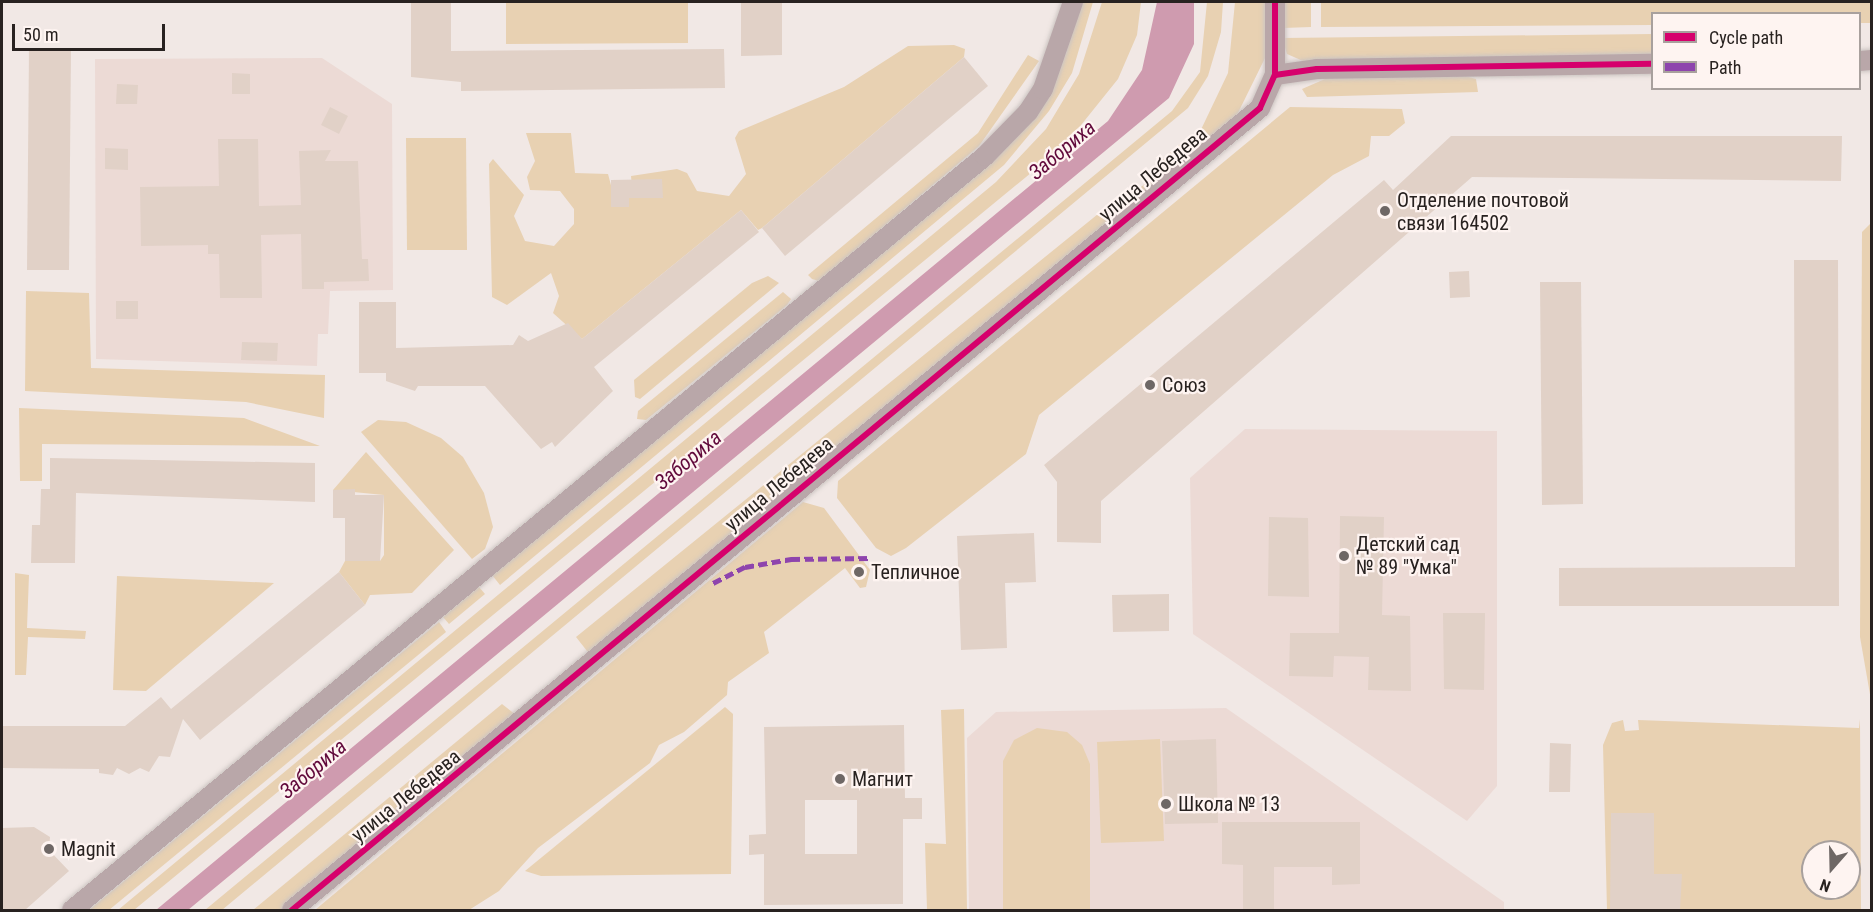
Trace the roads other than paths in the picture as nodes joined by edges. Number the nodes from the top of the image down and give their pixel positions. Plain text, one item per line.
1 (1073, 2) edge
2 (1275, 2) edge
3 (1651, 64) edge
4 (1275, 75) junction
5 (72, 910) edge
6 (292, 910) edge

1 - 5 street
2 - 4 street, улица Лебедева
3 - 4 street
4 - 6 street, улица Лебедева

